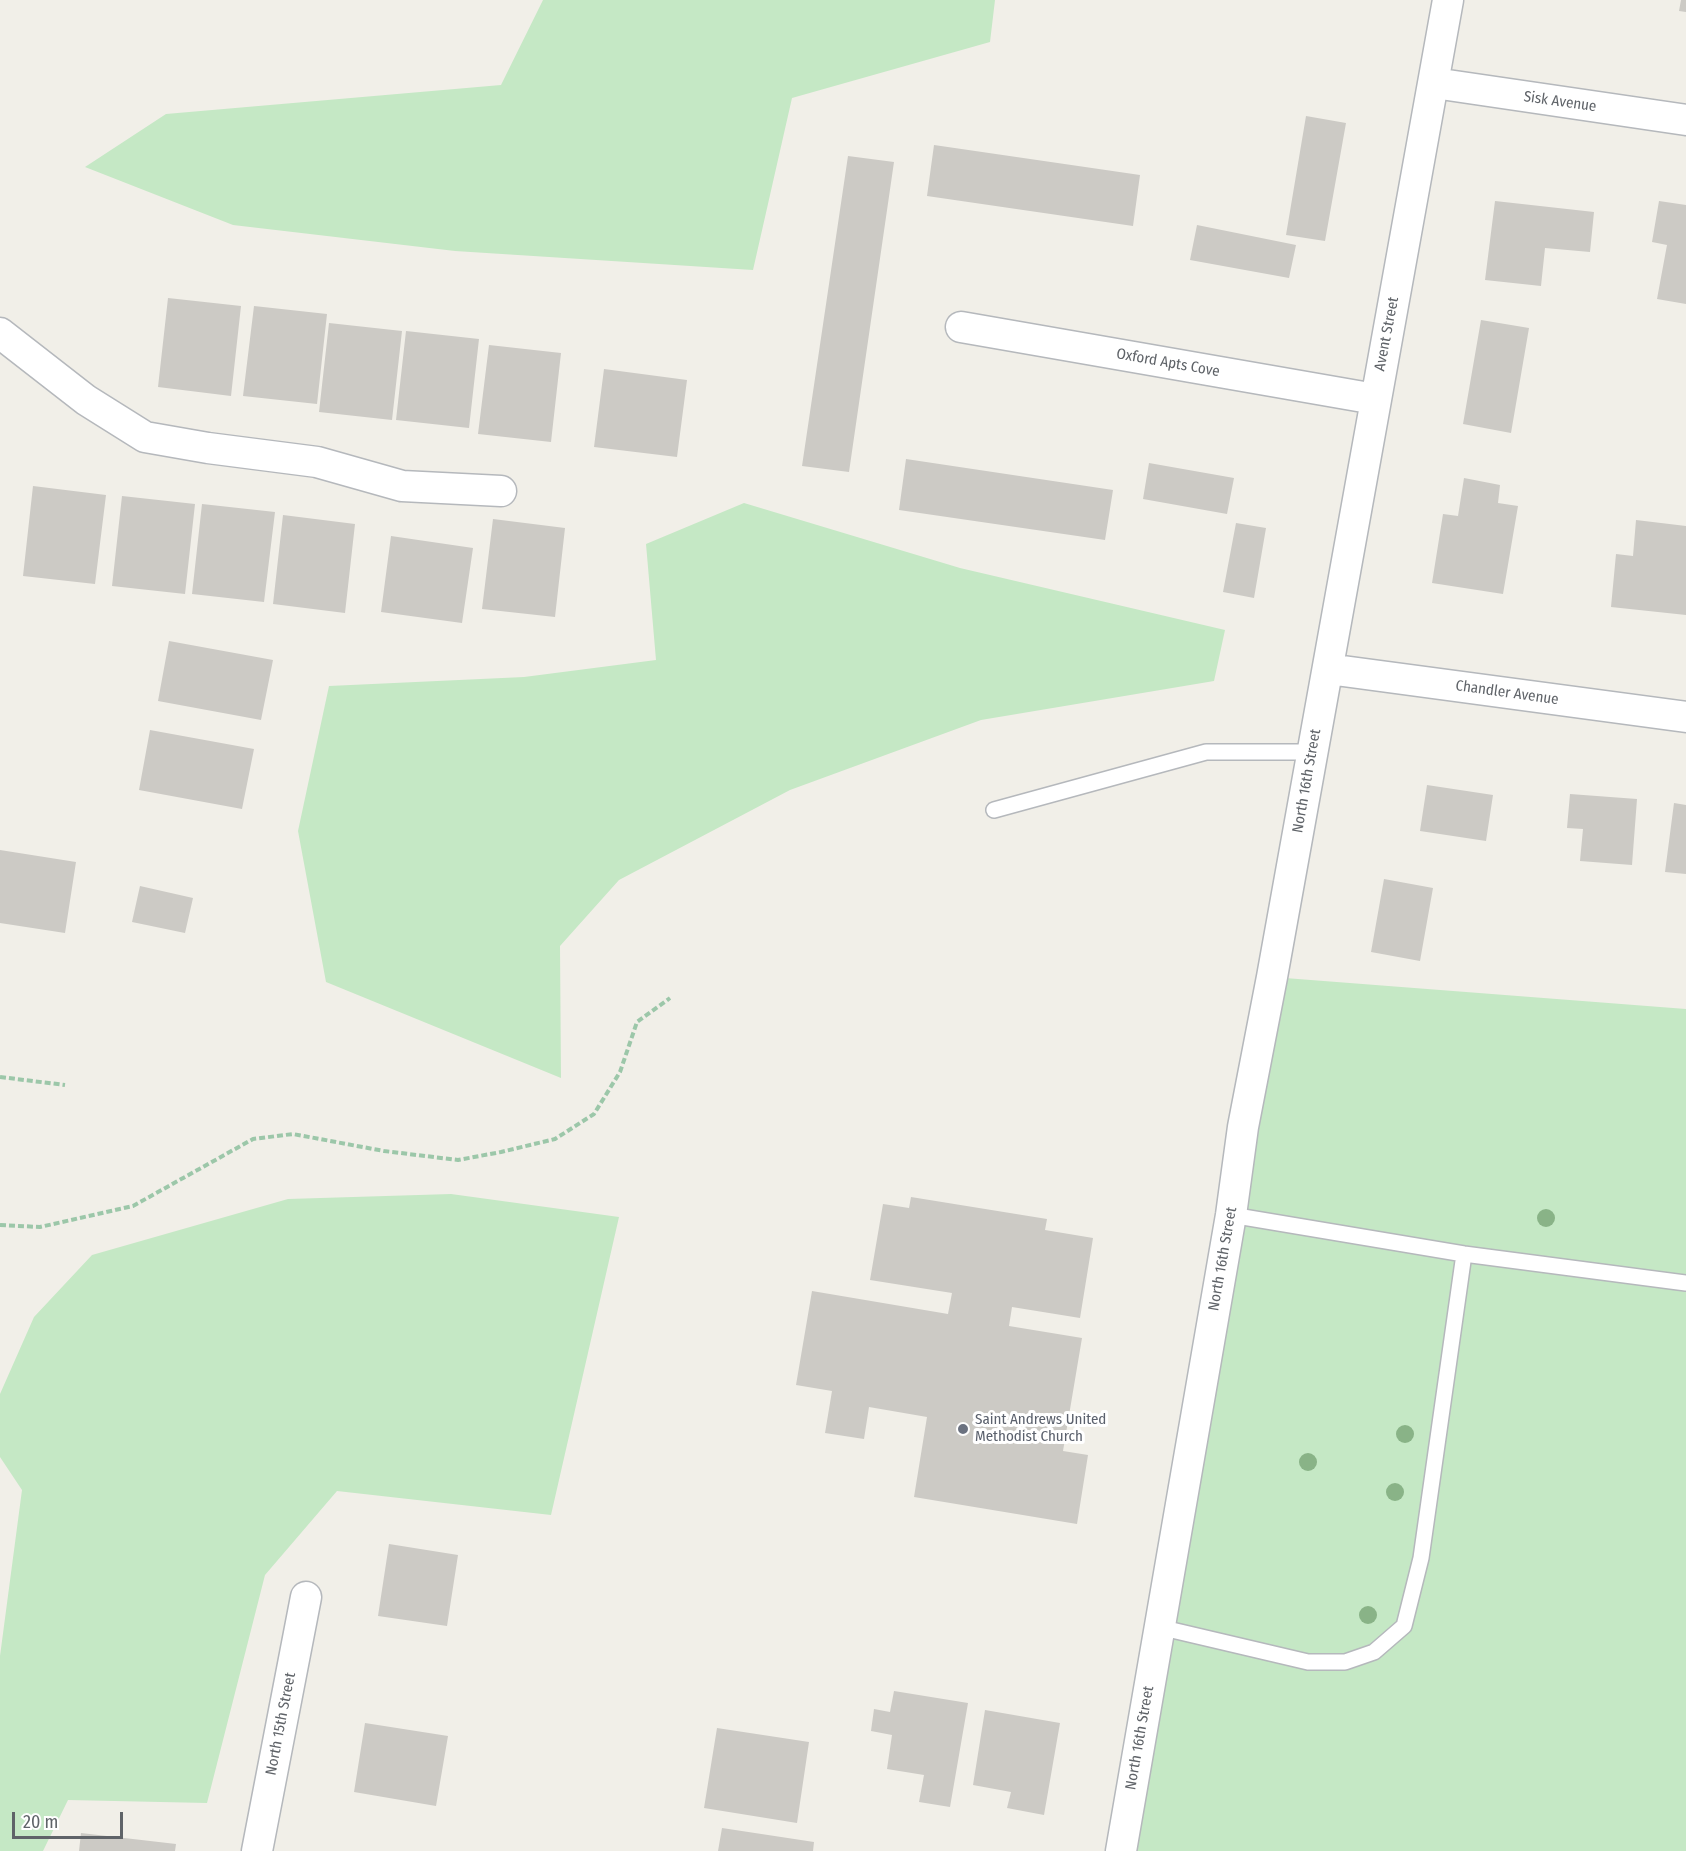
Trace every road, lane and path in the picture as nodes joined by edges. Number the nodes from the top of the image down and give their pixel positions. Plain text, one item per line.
1 (1448, 0) edge
2 (1434, 83) junction
3 (1686, 120) edge
4 (961, 327) dead end
5 (0, 333) edge
6 (1375, 399) junction
7 (501, 491) dead end
8 (1328, 669) junction
9 (1686, 717) edge
10 (1312, 753) junction
11 (994, 810) dead end
12 (670, 998) dead end
13 (0, 1077) edge
14 (65, 1085) dead end
15 (1231, 1215) junction
16 (0, 1225) edge
17 (1464, 1254) junction
18 (1686, 1283) edge
19 (306, 1597) dead end
20 (1159, 1627) junction
21 (257, 1851) edge
22 (1120, 1851) edge

1 - 2 street, Avent Street
2 - 3 street, Sisk Avenue
2 - 6 street, Avent Street
4 - 6 street, Oxford Apts Cove
5 - 7 street
6 - 8 street, Avent Street
8 - 9 street, Chandler Avenue
8 - 10 street, North 16th Street
10 - 11 lane
10 - 15 street, North 16th Street
12 - 16 path
13 - 14 path
15 - 17 lane
15 - 20 street, North 16th Street
17 - 18 lane
17 - 20 lane
19 - 21 street, North 15th Street
20 - 22 street, North 16th Street

